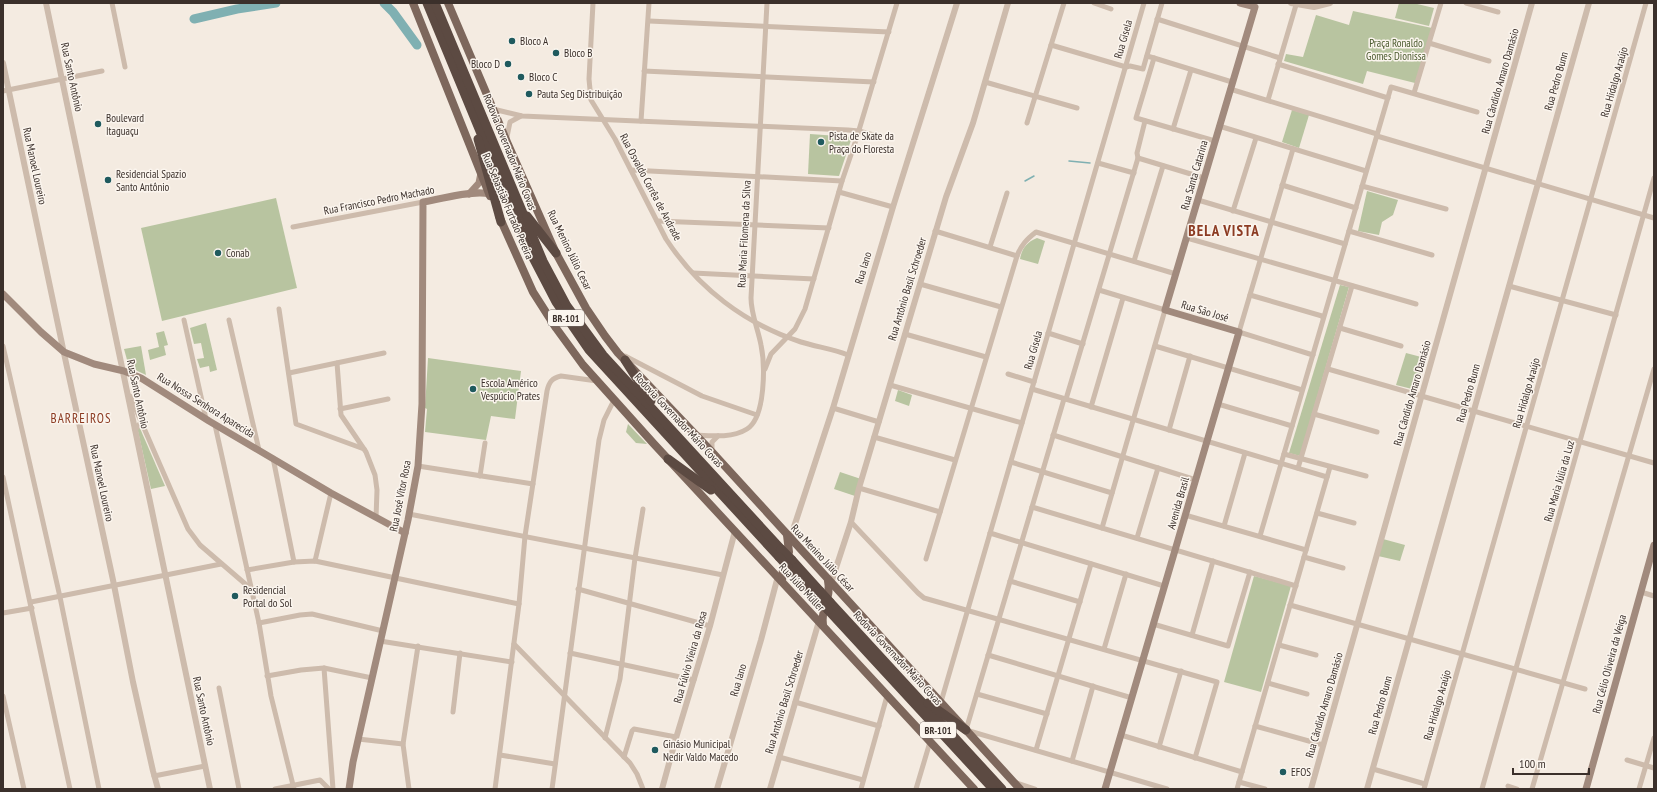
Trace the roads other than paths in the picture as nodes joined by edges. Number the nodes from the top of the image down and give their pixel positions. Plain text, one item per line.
1 (46, 3) edge
2 (112, 3) edge
3 (413, 3) edge
4 (427, 3) edge
5 (435, 3) edge
6 (448, 3) edge
7 (593, 3) edge
8 (649, 3) edge
9 (767, 3) edge
10 (898, 3) edge
11 (957, 3) edge
12 (1008, 3) edge
13 (1064, 3) edge
14 (1094, 3) edge
15 (1144, 3) edge
16 (1162, 3) edge
17 (1240, 3) edge
18 (1330, 3) edge
19 (1441, 3) edge
20 (1466, 3) edge
21 (1532, 3) edge
22 (1589, 3) edge
23 (1646, 3) edge
24 (1293, 4) edge
25 (1254, 5) edge
26 (1111, 9) dead end
27 (1498, 12) dead end
28 (1157, 19) junction
29 (649, 20) junction
30 (766, 26) junction
31 (889, 32) junction
32 (1429, 43) junction
33 (1051, 45) junction
34 (1243, 46) junction
35 (1147, 56) junction
36 (1154, 58) junction
37 (1280, 58) junction
38 (1489, 61) dead end
39 (3, 62) edge
40 (1278, 64) junction
41 (125, 67) dead end
42 (1126, 67) junction
43 (1191, 70) junction
44 (102, 71) dead end
45 (644, 71) junction
46 (763, 76) junction
47 (62, 79) junction
48 (874, 82) junction
49 (986, 82) junction
50 (1232, 86) junction
51 (6, 91) edge
52 (1414, 93) junction
53 (465, 96) junction
54 (1035, 97) junction
55 (1388, 98) junction
56 (1268, 100) junction
57 (1077, 108) dead end
58 (493, 109) junction
59 (1477, 112) dead end
60 (522, 116) junction
61 (602, 119) junction
62 (641, 121) junction
63 (1145, 121) junction
64 (1027, 122) dead end
65 (760, 126) junction
66 (1220, 126) junction
67 (1173, 129) junction
68 (859, 131) junction
69 (1377, 135) junction
70 (877, 136) dead end
71 (1256, 138) junction
72 (1215, 141) junction
73 (507, 142) junction
74 (1293, 149) junction
75 (1138, 158) junction
76 (1098, 163) junction
77 (1162, 166) junction
78 (1486, 168) junction
79 (631, 170) junction
80 (1366, 171) junction
81 (481, 173) junction
82 (1134, 174) junction
83 (758, 177) junction
84 (1204, 178) junction
85 (1654, 178) edge
86 (842, 181) junction
87 (1538, 184) junction
88 (1282, 185) junction
89 (1362, 186) junction
90 (839, 192) junction
91 (1007, 193) dead end
92 (468, 194) junction
93 (490, 195) junction
94 (1198, 200) junction
95 (1591, 200) junction
96 (423, 202) junction
97 (518, 204) junction
98 (893, 207) junction
99 (1356, 208) junction
100 (1446, 209) dead end
101 (1233, 211) junction
102 (1644, 215) junction
103 (1654, 218) edge
104 (657, 221) junction
105 (501, 222) junction
106 (1271, 222) junction
107 (755, 225) junction
108 (293, 227) dead end
109 (828, 228) junction
110 (936, 231) junction
111 (1349, 231) junction
112 (1187, 238) junction
113 (1074, 243) junction
114 (1345, 244) junction
115 (990, 247) junction
116 (556, 253) junction
117 (1110, 254) junction
118 (1432, 255) dead end
119 (1017, 256) junction
120 (1260, 259) junction
121 (1134, 261) junction
122 (693, 273) junction
123 (1176, 274) junction
124 (752, 276) junction
125 (814, 279) junction
126 (1334, 280) junction
127 (920, 284) junction
128 (1352, 286) junction
129 (1509, 286) junction
130 (1099, 290) junction
131 (3, 294) edge
132 (1250, 295) junction
133 (1123, 298) junction
134 (1562, 301) junction
135 (1416, 304) dead end
136 (1001, 307) junction
137 (279, 309) dead end
138 (1165, 310) junction
139 (1616, 315) junction
140 (1323, 318) junction
141 (184, 320) dead end
142 (229, 320) dead end
143 (755, 322) junction
144 (1340, 328) junction
145 (1239, 332) junction
146 (1048, 333) junction
147 (905, 334) junction
148 (786, 336) junction
149 (1083, 344) junction
150 (3, 346) edge
151 (1155, 346) junction
152 (1401, 346) dead end
153 (64, 352) junction
154 (618, 352) junction
155 (384, 353) dead end
156 (1313, 354) junction
157 (848, 355) junction
158 (1190, 356) junction
159 (986, 357) junction
160 (625, 360) junction
161 (337, 363) junction
162 (1228, 368) junction
163 (1328, 369) junction
164 (1654, 369) edge
165 (124, 371) junction
166 (764, 372) junction
167 (289, 373) junction
168 (1008, 374) dead end
169 (597, 381) junction
170 (1034, 382) junction
171 (890, 385) junction
172 (1032, 389) junction
173 (1302, 390) junction
174 (129, 394) junction
175 (1421, 397) junction
176 (388, 399) dead end
177 (1065, 399) junction
178 (614, 400) junction
179 (1218, 404) junction
180 (1091, 407) junction
181 (340, 408) junction
182 (833, 408) junction
183 (971, 409) junction
184 (1473, 412) junction
185 (1314, 414) junction
186 (758, 415) junction
187 (206, 419) junction
188 (1133, 419) junction
189 (664, 421) junction
190 (879, 422) junction
191 (1022, 423) junction
192 (215, 425) junction
193 (143, 426) junction
194 (1292, 426) junction
195 (1526, 427) junction
196 (135, 428) junction
197 (1169, 430) junction
198 (1377, 432) dead end
199 (696, 435) junction
200 (1053, 435) junction
201 (718, 436) junction
202 (874, 437) junction
203 (1207, 441) junction
204 (1580, 442) junction
205 (485, 443) dead end
206 (364, 449) junction
207 (259, 450) junction
208 (712, 452) junction
209 (1245, 453) junction
210 (1284, 454) junction
211 (1629, 456) junction
212 (1122, 457) junction
213 (272, 458) junction
214 (668, 459) junction
215 (1301, 459) junction
216 (955, 460) junction
217 (1010, 462) junction
218 (1654, 463) edge
219 (1281, 464) junction
220 (418, 466) junction
221 (1330, 467) junction
222 (1158, 468) junction
223 (1298, 468) junction
224 (1042, 472) junction
225 (3, 476) edge
226 (480, 476) junction
227 (1366, 476) dead end
228 (1327, 477) junction
229 (1196, 480) junction
230 (533, 484) junction
231 (859, 488) junction
232 (331, 493) junction
233 (1112, 493) junction
234 (727, 502) junction
235 (1032, 507) junction
236 (644, 509) dead end
237 (940, 512) junction
238 (1317, 513) junction
239 (409, 514) junction
240 (1186, 515) junction
241 (376, 518) junction
242 (851, 522) junction
243 (1354, 523) dead end
244 (1224, 526) junction
245 (1102, 528) junction
246 (735, 531) junction
247 (405, 533) junction
248 (990, 533) junction
249 (525, 536) junction
250 (1260, 536) junction
251 (788, 537) junction
252 (1137, 538) junction
253 (1021, 542) junction
254 (1654, 545) edge
255 (584, 548) junction
256 (798, 548) junction
257 (1175, 550) junction
258 (1306, 550) junction
259 (1304, 557) junction
260 (635, 558) junction
261 (926, 558) dead end
262 (785, 559) junction
263 (314, 560) junction
264 (1213, 561) junction
265 (294, 562) junction
266 (221, 564) junction
267 (1091, 564) junction
268 (1343, 568) dead end
269 (247, 570) junction
270 (1250, 572) junction
271 (1126, 574) junction
272 (723, 575) junction
273 (166, 576) junction
274 (394, 577) junction
275 (778, 577) junction
276 (1010, 581) junction
277 (830, 582) junction
278 (114, 586) junction
279 (1164, 586) junction
280 (1296, 586) junction
281 (250, 588) junction
282 (578, 589) junction
283 (838, 591) junction
284 (1641, 592) junction
285 (1654, 596) edge
286 (60, 598) junction
287 (1080, 602) junction
288 (519, 604) junction
289 (630, 604) junction
290 (31, 605) junction
291 (1290, 605) junction
292 (968, 610) junction
293 (824, 612) junction
294 (3, 613) edge
295 (999, 619) junction
296 (259, 623) junction
297 (1153, 624) junction
298 (1358, 624) junction
299 (710, 626) junction
300 (383, 631) junction
301 (1192, 635) junction
302 (1069, 639) junction
303 (1409, 639) junction
304 (380, 641) junction
305 (514, 644) junction
306 (1279, 645) junction
307 (418, 646) junction
308 (1104, 649) junction
309 (460, 653) junction
310 (570, 653) junction
311 (1462, 654) junction
312 (988, 655) junction
313 (1316, 655) dead end
314 (1143, 660) junction
315 (512, 662) junction
316 (622, 664) junction
317 (324, 668) junction
318 (1516, 669) junction
319 (1181, 671) junction
320 (267, 676) junction
321 (1058, 676) junction
322 (372, 678) junction
323 (694, 680) junction
324 (1268, 683) junction
325 (1563, 683) junction
326 (1093, 686) junction
327 (219, 688) dead end
328 (1586, 689) dead end
329 (914, 694) junction
330 (977, 694) junction
331 (1307, 694) dead end
332 (564, 696) junction
333 (887, 696) junction
334 (3, 697) edge
335 (1132, 698) junction
336 (795, 702) junction
337 (941, 702) junction
338 (453, 712) dead end
339 (1047, 714) junction
340 (879, 726) junction
341 (1255, 726) junction
342 (966, 730) junction
343 (1121, 735) junction
344 (676, 737) junction
345 (605, 738) junction
346 (1654, 738) edge
347 (358, 739) junction
348 (930, 742) junction
349 (403, 744) junction
350 (1324, 745) junction
351 (1159, 747) junction
352 (1036, 750) junction
353 (500, 755) junction
354 (624, 757) junction
355 (779, 757) junction
356 (1195, 758) junction
357 (1627, 760) dead end
358 (1072, 761) junction
359 (555, 764) junction
360 (1646, 765) junction
361 (205, 766) junction
362 (1654, 768) edge
363 (1373, 769) junction
364 (1110, 772) junction
365 (1242, 772) junction
366 (154, 776) junction
367 (864, 780) junction
368 (1239, 782) junction
369 (1014, 783) junction
370 (1147, 786) edge
371 (1508, 786) dead end
372 (294, 787) edge
373 (1425, 787) edge
374 (24, 789) edge
375 (70, 789) edge
376 (100, 789) edge
377 (158, 789) edge
378 (210, 789) edge
379 (239, 789) edge
380 (275, 789) edge
381 (329, 789) edge
382 (333, 789) edge
383 (349, 789) edge
384 (410, 789) edge
385 (495, 789) edge
386 (552, 789) edge
387 (643, 789) edge
388 (662, 789) edge
389 (717, 789) edge
390 (770, 789) edge
391 (861, 789) edge
392 (916, 789) edge
393 (974, 789) edge
394 (992, 789) edge
395 (1002, 789) edge
396 (1020, 789) edge
397 (1035, 789) edge
398 (1105, 789) edge
399 (1167, 789) edge
400 (1237, 789) edge
401 (1264, 789) edge
402 (1311, 789) edge
403 (1367, 789) edge
404 (1482, 789) edge
405 (1517, 789) edge
406 (1532, 789) edge
407 (1586, 789) edge
408 (1639, 789) edge

1 - 47 street, Rua Santo Antônio
2 - 41 street
3 - 81 main road, Rua Sebastião Furtado Pereira
4 - 53 highway, Rodovia Governador Mário Covas / BR-101
5 - 97 highway, Rodovia Governador Mário Covas / BR-101
6 - 58 main road
7 - 61 street, Rua Osvaldo Corrêa de Andrade
8 - 29 street
9 - 30 street, Rua Maria Filomena da Silva
10 - 31 street
11 - 98 street, Rua Iano
12 - 49 street, Rua Antônio Basil Schroeder
13 - 33 street
14 - 26 street
15 - 42 street, Rua Gisela
16 - 28 street
17 - 25 main road
18 - 24 street
19 - 32 street
20 - 27 street
21 - 78 street, Rua Cândido Amaro Damásio
22 - 87 street, Rua Pedro Bunn
23 - 95 street, Rua Hidalgo Araújo
24 - 37 street
25 - 34 main road, Rua Santa Catarina
28 - 34 street
28 - 35 street
29 - 30 street
29 - 45 street
30 - 31 street
30 - 46 street, Rua Maria Filomena da Silva
31 - 48 street
32 - 38 street
32 - 52 street
33 - 42 street
33 - 54 street
34 - 37 street
34 - 50 main road, Rua Santa Catarina
35 - 36 street
35 - 42 street
36 - 43 street
36 - 63 street
37 - 40 street
39 - 51 street, Rua Manoel Loureiro
40 - 55 street
40 - 56 street
42 - 76 street, Rua Gisela
43 - 50 street
43 - 67 street
44 - 47 street
45 - 46 street
45 - 62 street
46 - 48 street
46 - 65 street, Rua Maria Filomena da Silva
47 - 51 street
47 - 165 street, Rua Santo Antônio
48 - 68 street
49 - 54 street
49 - 110 street, Rua Antônio Basil Schroeder
50 - 56 street
50 - 66 main road, Rua Santa Catarina
51 - 153 street, Rua Manoel Loureiro
52 - 55 street
52 - 59 street
53 - 105 highway
53 - 234 highway, Rodovia Governador Mário Covas / BR-101
54 - 57 street
54 - 64 street
55 - 69 street
56 - 69 street
58 - 60 street
58 - 73 main road
60 - 61 street
60 - 73 street
61 - 62 street
61 - 79 street, Rua Osvaldo Corrêa de Andrade
62 - 65 street
63 - 67 street
63 - 75 street
65 - 68 street
65 - 83 street, Rua Maria Filomena da Silva
66 - 71 street
66 - 72 main road, Rua Santa Catarina
67 - 72 street
68 - 70 street
68 - 86 street
69 - 78 street
69 - 80 street
71 - 74 street
71 - 101 street
72 - 84 main road, Rua Santa Catarina
73 - 116 main road, Rua Menino Júlio Cesar
74 - 80 street
74 - 88 street, Avenida Brasil
75 - 77 street
75 - 82 street
76 - 82 street
76 - 113 street, Rua Gisela
77 - 84 street
77 - 121 street
78 - 87 street
78 - 175 street, Rua Cândido Amaro Damásio
79 - 83 street
79 - 104 street, Rua Osvaldo Corrêa de Andrade
80 - 89 street
81 - 92 main road
81 - 93 main road, Rua Sebastião Furtado Pereira
82 - 117 street
83 - 86 street
83 - 107 street, Rua Maria Filomena da Silva
84 - 94 main road, Rua Santa Catarina
85 - 102 street, Rua Maria Júlia da Luz
86 - 90 street
87 - 95 street
87 - 129 street, Rua Pedro Bunn
88 - 99 street
88 - 106 street, Avenida Brasil
89 - 99 street
89 - 100 street
90 - 98 street
90 - 109 street
91 - 115 street
92 - 93 main road, Rua Francisco Pedro Machado
92 - 96 main road, Rua Francisco Pedro Machado
93 - 105 main road, Rua Sebastião Furtado Pereira
94 - 101 street
94 - 112 main road, Rua Santa Catarina
95 - 102 street
95 - 134 street, Rua Hidalgo Araújo
96 - 108 street, Rua Francisco Pedro Machado
96 - 220 main road, Rua José Vítor Rosa
97 - 116 highway
97 - 189 highway, Rodovia Governador Mário Covas / BR-101
98 - 157 street, Rua Iano
99 - 111 street
101 - 106 street
102 - 103 street
102 - 139 street, Rua Maria Júlia da Luz
104 - 107 street
104 - 122 street, Rua Osvaldo Corrêa de Andrade
105 - 169 main road, Rua Sebastião Furtado Pereira
106 - 114 street
106 - 120 street, Avenida Brasil
107 - 109 street
107 - 124 street, Rua Maria Filomena da Silva
109 - 125 street
110 - 115 street
110 - 127 street, Rua Antônio Basil Schroeder
111 - 114 street
111 - 118 street
112 - 120 street
112 - 123 main road, Rua Santa Catarina
113 - 117 street
113 - 119 street
113 - 146 street, Rua Gisela
114 - 126 street
115 - 119 street
116 - 154 main road, Rua Menino Júlio Cesar
117 - 121 street
117 - 130 street
119 - 136 street
120 - 126 street
120 - 132 street, Avenida Brasil
121 - 123 street
122 - 124 street
122 - 143 street, Rua Osvaldo Corrêa de Andrade
123 - 138 main road, Rua Santa Catarina
124 - 125 street
124 - 143 street, Rua Maria Filomena da Silva
125 - 148 street
126 - 128 street
126 - 140 street
127 - 136 street
127 - 147 street, Rua Antônio Basil Schroeder
128 - 135 street
128 - 144 street
129 - 134 street
129 - 184 street, Rua Pedro Bunn
130 - 133 street
130 - 149 street
131 - 153 main road, Rua Nossa Senhora Aparecida
132 - 140 street
132 - 145 street, Avenida Brasil
133 - 138 street
133 - 180 street
134 - 139 street
134 - 195 street, Rua Hidalgo Araújo
136 - 159 street
137 - 167 street
138 - 145 main road, Rua São José
138 - 151 street, Rua Santa Catarina
139 - 204 street, Rua Maria Júlia da Luz
140 - 156 street
141 - 187 street
142 - 207 street
143 - 148 street, Rua Osvaldo Corrêa de Andrade
143 - 166 street, Rua Maria Filomena da Silva
144 - 152 street
144 - 163 street
145 - 156 street
145 - 162 main road, Avenida Brasil
146 - 149 street
146 - 170 street, Rua Gisela
147 - 159 street
147 - 171 street, Rua Antônio Basil Schroeder
148 - 157 street, Rua Osvaldo Corrêa de Andrade
148 - 166 street
149 - 177 street
150 - 286 street
151 - 158 street
151 - 188 street, Rua Santa Catarina
153 - 165 main road, Rua Nossa Senhora Aparecida
153 - 278 street, Rua Manoel Loureiro
154 - 160 main road, Rua Menino Júlio Cesar
154 - 186 street
155 - 161 street
156 - 173 street
157 - 182 street, Rua Iano
158 - 162 street
158 - 197 street
159 - 183 street
160 - 189 highway
160 - 199 main road, Rua Menino Júlio César
161 - 167 street
161 - 181 street
162 - 173 street
162 - 179 main road, Avenida Brasil
163 - 175 street
163 - 185 street
164 - 211 street
165 - 174 street, Rua Santo Antônio
165 - 187 main road, Rua Nossa Senhora Aparecida
166 - 186 street, Rua Maria Filomena da Silva
167 - 206 street
168 - 170 street
169 - 178 main road, Rua Sebastião Furtado Pereira
169 - 230 street
170 - 172 street, Rua Gisela
171 - 183 street
171 - 190 street, Rua Antônio Basil Schroeder
172 - 177 street
172 - 191 street, Rua Gisela
173 - 194 street
174 - 193 street
174 - 196 street, Rua Santo Antônio
175 - 184 street
175 - 298 street, Rua Cândido Amaro Damásio
176 - 181 street
177 - 180 street
177 - 200 street
178 - 214 main road, Rua Júlio Müller
178 - 255 street
179 - 194 street
179 - 203 main road, Avenida Brasil
180 - 188 street
181 - 206 street
182 - 190 street
182 - 251 street, Rua Iano
183 - 191 street
183 - 216 street
184 - 195 street
184 - 303 street, Rua Pedro Bunn
185 - 198 street
185 - 215 street
186 - 201 street
187 - 192 main road, Rua Nossa Senhora Aparecida
188 - 197 street
188 - 212 street, Rua Santa Catarina
189 - 262 highway, Rodovia Governador Mário Covas / BR-101
190 - 202 street, Rua Antônio Basil Schroeder
191 - 217 street, Rua Gisela
192 - 207 main road, Rua Nossa Senhora Aparecida
192 - 269 street
193 - 196 street
193 - 266 street
194 - 210 street
195 - 204 street
195 - 311 street, Rua Hidalgo Araújo
196 - 273 street, Rua Santo Antônio
197 - 203 street
199 - 201 street
199 - 208 main road, Rua Menino Júlio César
200 - 212 street
200 - 224 street
201 - 208 street
202 - 216 street
202 - 231 street, Rua Antônio Basil Schroeder
203 - 209 street
203 - 229 main road, Avenida Brasil
204 - 211 street
204 - 318 street, Rua Maria Júlia da Luz
205 - 226 street
206 - 241 street
207 - 213 main road, Rua Nossa Senhora Aparecida
208 - 251 main road, Rua Menino Júlio César
209 - 219 street
209 - 244 street
210 - 215 street
210 - 219 street
211 - 218 street
211 - 325 street
212 - 222 street
212 - 233 street, Rua Santa Catarina
213 - 232 main road, Rua Nossa Senhora Aparecida
213 - 265 street
214 - 234 highway
214 - 246 main road, Rua Júlio Müller
215 - 221 street
215 - 223 street
216 - 237 street
217 - 224 street
217 - 248 street, Rua Gisela
219 - 223 street
219 - 250 street
220 - 226 street
220 - 239 main road, Rua José Vítor Rosa
221 - 227 street
221 - 228 street
222 - 229 street
222 - 252 street
223 - 228 street
224 - 233 street
224 - 235 street
225 - 290 street
226 - 230 street
228 - 238 street
229 - 240 main road, Avenida Brasil
230 - 249 street
231 - 237 street
231 - 242 street, Rua Antônio Basil Schroeder
232 - 241 main road, Rua Nossa Senhora Aparecida
232 - 263 street
233 - 245 street, Rua Santa Catarina
234 - 262 highway, Rodovia Governador Mário Covas / BR-101
235 - 245 street
235 - 253 street
236 - 260 street
237 - 261 street
238 - 243 street
238 - 258 street
239 - 247 main road, Rua José Vítor Rosa
239 - 249 street
240 - 244 street
240 - 257 main road, Avenida Brasil
241 - 247 main road, Rua Nossa Senhora Aparecida
242 - 277 street, Rua Antônio Basil Schroeder
242 - 292 street
244 - 250 street
245 - 252 street
246 - 272 street, Rua Fúlvio Vieira da Rosa
246 - 275 main road, Rua Júlio Müller
247 - 274 main road, Rua José Vítor Rosa
248 - 253 street
248 - 292 street, Rua Gisela
249 - 255 street
249 - 288 street
250 - 258 street
251 - 256 main road, Rua Menino Júlio César
251 - 262 main road, Rua Iano
252 - 257 street
253 - 267 street
253 - 276 street
254 - 284 main road, Rua Célio Oliveira da Veiga
255 - 260 street
255 - 282 street
256 - 262 main road
256 - 277 main road, Rua Menino Júlio César
257 - 264 street
257 - 279 main road, Avenida Brasil
258 - 259 street
259 - 268 street
259 - 280 street
260 - 272 street
260 - 289 street
262 - 275 main road, Rua Iano
262 - 293 highway, Rodovia Governador Mário Covas / BR-101, bridge
263 - 265 street
263 - 274 street
264 - 270 street
264 - 301 street
265 - 269 street
266 - 273 street
266 - 281 street
267 - 271 street
267 - 287 street
269 - 281 street
270 - 280 street
270 - 301 street
271 - 279 street
271 - 308 street
272 - 299 street, Rua Fúlvio Vieira da Rosa
273 - 278 street
273 - 361 street, Rua Santo Antônio
274 - 288 street
274 - 300 main road, Rua José Vítor Rosa
275 - 293 main road, Rua Júlio Müller
275 - 389 street, Rua Iano
276 - 287 street
276 - 295 street
277 - 283 main road, Rua Menino Júlio César
277 - 293 main road, Rua Antônio Basil Schroeder
278 - 286 street
278 - 366 street, Rua Manoel Loureiro
279 - 297 main road, Avenida Brasil
280 - 291 street
281 - 296 street
282 - 289 street
282 - 310 street
283 - 293 main road
283 - 337 main road, Rua Menino Júlio César
284 - 285 street
284 - 407 main road, Rua Célio Oliveira da Veiga
286 - 290 street
286 - 376 street
287 - 302 street
288 - 305 street
289 - 299 street
289 - 316 street
290 - 294 street
290 - 375 street
291 - 298 street
291 - 306 street
292 - 295 street
292 - 337 street, Rua Gisela
293 - 329 highway, Rodovia Governador Mário Covas / BR-101
293 - 333 main road, Rua Júlio Müller
293 - 336 street, Rua Antônio Basil Schroeder
293 - 394 highway, Rodovia Governador Mário Covas / BR-101
295 - 302 street
295 - 312 street
296 - 300 street
296 - 320 street
297 - 301 street
297 - 314 main road, Avenida Brasil
298 - 303 street
298 - 350 street, Rua Cândido Amaro Damásio
299 - 323 street, Rua Fúlvio Vieira da Rosa
300 - 304 main road, Rua José Vítor Rosa
302 - 308 street
302 - 321 street
303 - 311 street
303 - 363 street, Rua Pedro Bunn
304 - 307 street
304 - 322 main road, Rua José Vítor Rosa
305 - 315 street
305 - 332 street
306 - 313 street
306 - 324 street
307 - 309 street
307 - 349 street
308 - 314 street
309 - 315 street
309 - 338 street
310 - 316 street
310 - 332 street
311 - 318 street
311 - 373 street, Rua Hidalgo Araújo
312 - 321 street
312 - 330 street
314 - 319 street
314 - 335 main road, Avenida Brasil
315 - 353 street
316 - 323 street
316 - 345 street
317 - 320 street
317 - 322 street
317 - 382 street
318 - 325 street
318 - 404 street, Rua Maria Júlia da Luz
319 - 351 street
319 - 356 street
320 - 372 street
321 - 326 street
321 - 339 street
322 - 347 main road, Rua José Vítor Rosa
323 - 344 street, Rua Fúlvio Vieira da Rosa
324 - 331 street
324 - 341 street
325 - 328 street
325 - 406 street
326 - 335 street
326 - 358 street
327 - 379 street
329 - 342 highway
329 - 395 highway, Rodovia Governador Mário Covas / BR-101
330 - 339 street
330 - 342 street
332 - 345 street
332 - 359 street
333 - 340 street
333 - 348 main road, Rua Júlio Müller
334 - 374 street
335 - 343 main road, Avenida Brasil
336 - 340 street
336 - 355 street, Rua Antônio Basil Schroeder
337 - 342 main road, Rua Menino Júlio César
339 - 352 street
340 - 367 street
341 - 350 street
341 - 365 street
342 - 352 street
342 - 369 main road, Rua Menino Júlio César
343 - 351 street
343 - 364 main road, Avenida Brasil
344 - 354 street
344 - 388 street, Rua Fúlvio Vieira da Rosa
345 - 354 street
346 - 360 street
347 - 349 street
347 - 383 main road, Rua José Vítor Rosa
348 - 392 street
348 - 393 main road, Rua Júlio Müller
349 - 384 street
350 - 402 street, Rua Cândido Amaro Damásio
351 - 356 street
352 - 358 street
353 - 359 street
353 - 385 street
354 - 387 street
355 - 367 street
355 - 390 street, Rua Antônio Basil Schroeder
356 - 365 street
357 - 360 street
358 - 364 street
359 - 386 street
360 - 362 street
360 - 408 street
361 - 366 street
361 - 378 street, Rua Santo Antônio
363 - 373 street
363 - 403 street, Rua Pedro Bunn
364 - 370 street
364 - 398 main road, Avenida Brasil
365 - 368 street
366 - 377 street, Rua Manoel Loureiro
367 - 391 street
368 - 400 street
368 - 401 street
369 - 396 main road, Rua Menino Júlio César
369 - 397 street
370 - 399 street
371 - 405 street
372 - 380 street
372 - 381 street

